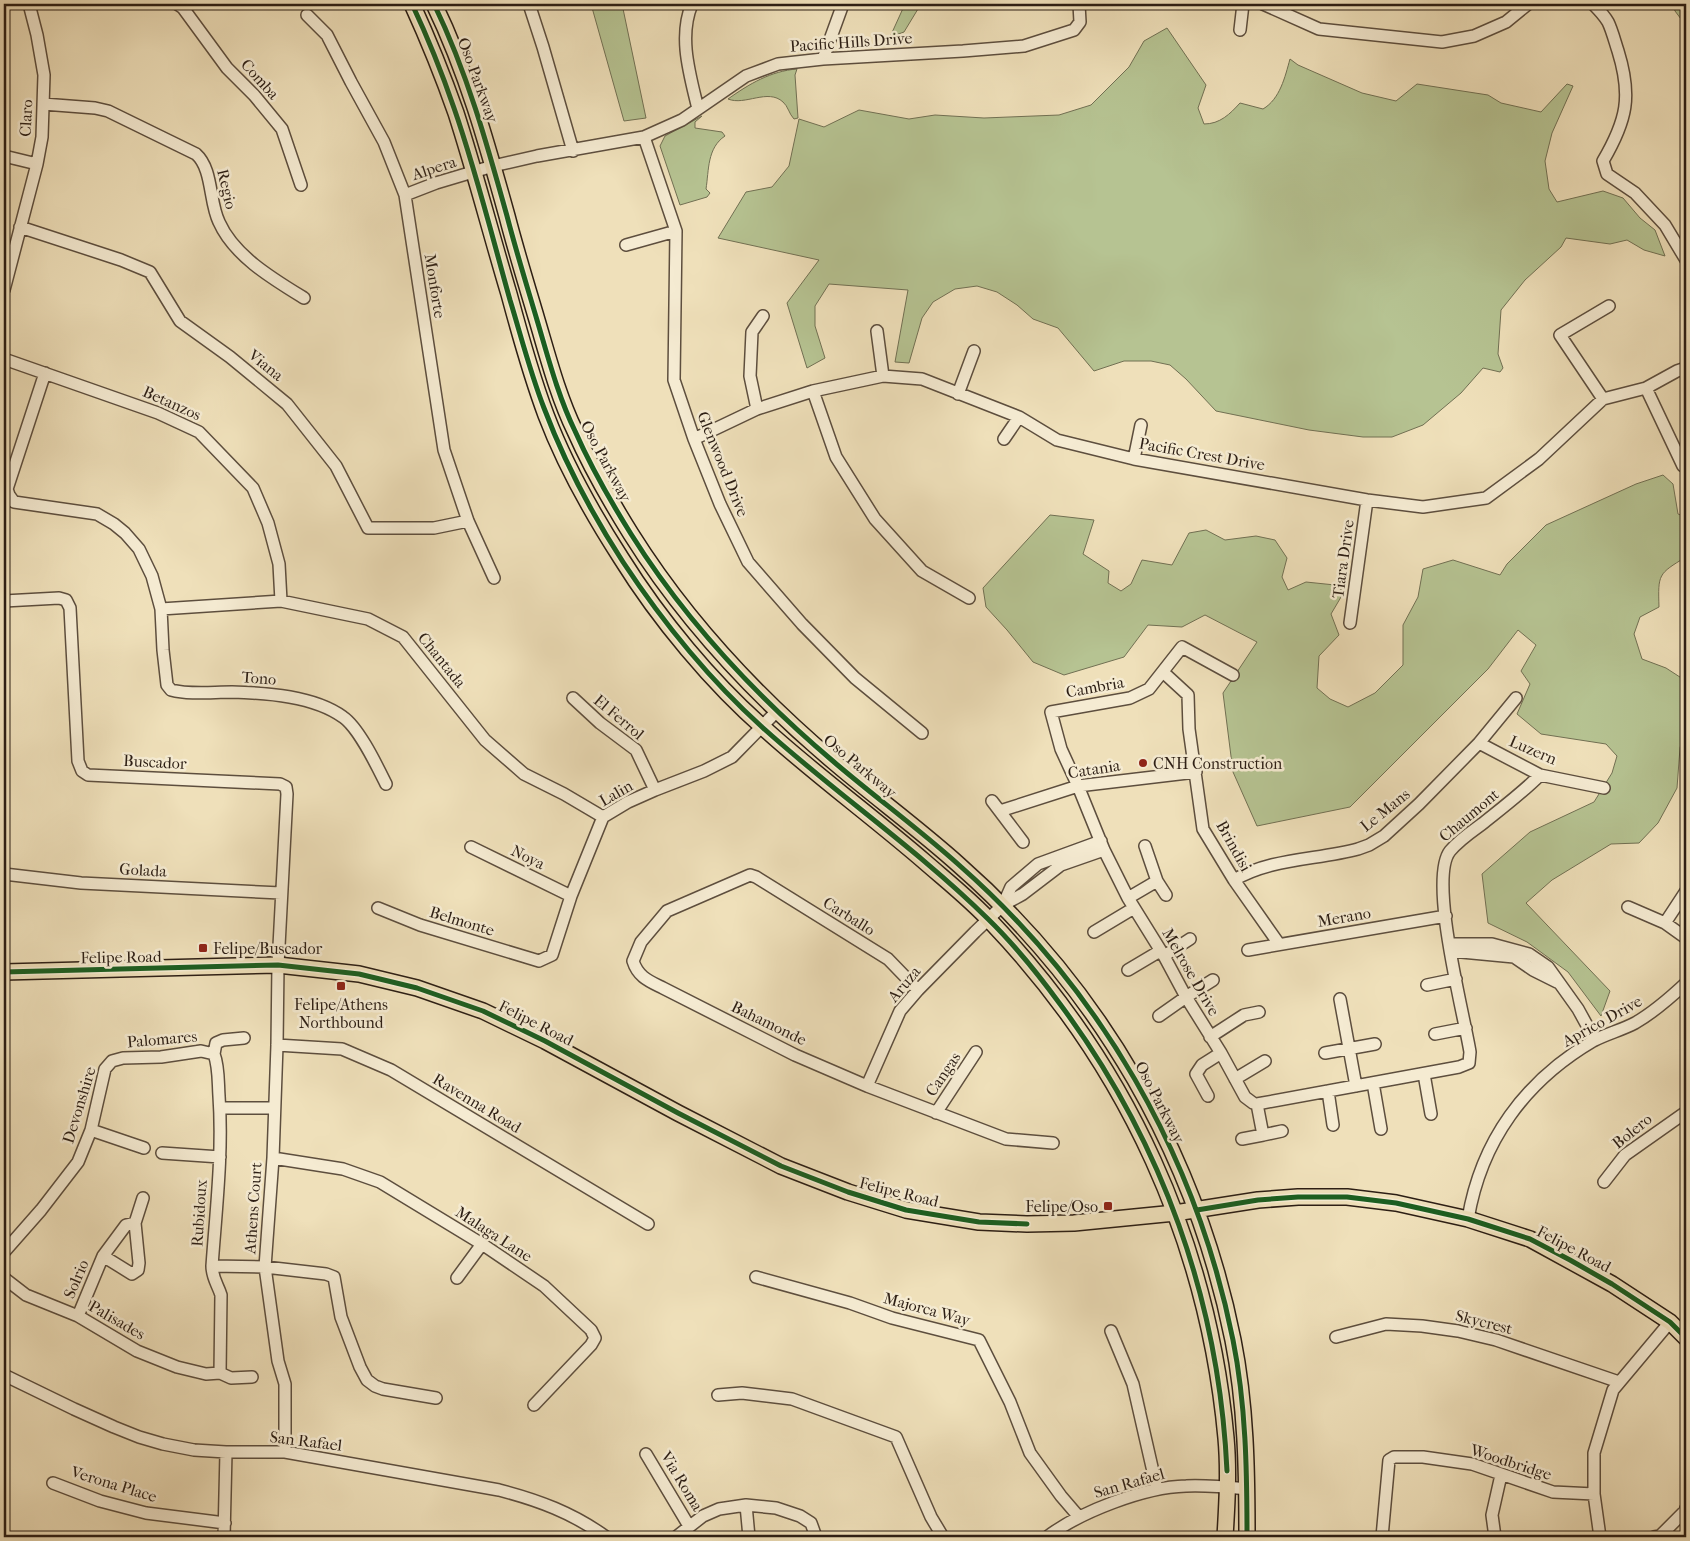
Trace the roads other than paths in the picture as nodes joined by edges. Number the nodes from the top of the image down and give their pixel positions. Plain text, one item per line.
1 (29, 4) edge
2 (177, 4) edge
3 (412, 4) edge
4 (434, 4) edge
5 (529, 4) edge
6 (692, 4) edge
7 (843, 4) edge
8 (1079, 4) edge
9 (1243, 4) edge
10 (1262, 4) edge
11 (1528, 4) edge
12 (1593, 4) edge
13 (307, 14) dead end
14 (1240, 30) dead end
15 (823, 59) junction
16 (43, 104) junction
17 (698, 108) junction
18 (644, 137) junction
19 (574, 151) junction
20 (4, 156) edge
21 (37, 164) junction
22 (493, 166) junction
23 (473, 172) junction
24 (301, 185) dead end
25 (405, 194) junction
26 (20, 227) junction
27 (676, 231) junction
28 (626, 246) dead end
29 (1686, 260) edge
30 (4, 290) edge
31 (304, 298) dead end
32 (1609, 306) dead end
33 (763, 316) dead end
34 (877, 331) dead end
35 (974, 351) dead end
36 (4, 359) edge
37 (1686, 368) edge
38 (45, 373) junction
39 (883, 376) junction
40 (1646, 388) junction
41 (813, 391) junction
42 (958, 394) junction
43 (1604, 399) junction
44 (757, 409) junction
45 (1019, 417) junction
46 (1141, 424) dead end
47 (694, 439) junction
48 (1004, 439) dead end
49 (1134, 459) junction
50 (1683, 466) dead end
51 (1367, 500) junction
52 (468, 521) junction
53 (494, 578) dead end
54 (968, 598) dead end
55 (4, 601) edge
56 (281, 601) junction
57 (161, 609) junction
58 (1350, 623) dead end
59 (1163, 672) junction
60 (1234, 676) dead end
61 (572, 698) dead end
62 (1516, 698) dead end
63 (778, 710) junction
64 (1052, 711) joint
65 (762, 727) junction
66 (922, 733) dead end
67 (1479, 744) junction
68 (1196, 772) junction
69 (1540, 775) junction
70 (386, 784) dead end
71 (1078, 786) junction
72 (1604, 788) dead end
73 (655, 790) junction
74 (992, 801) dead end
75 (1000, 810) junction
76 (603, 818) junction
77 (1022, 842) dead end
78 (1102, 845) junction
79 (1146, 846) dead end
80 (471, 847) dead end
81 (4, 874) edge
82 (756, 877) joint
83 (1234, 880) junction
84 (1157, 881) junction
85 (1686, 891) edge
86 (281, 893) junction
87 (1166, 895) dead end
88 (571, 896) junction
89 (1128, 898) junction
90 (1003, 905) junction
91 (378, 908) dead end
92 (1134, 908) junction
93 (1628, 908) dead end
94 (1446, 916) junction
95 (988, 919) junction
96 (1665, 923) junction
97 (1094, 932) dead end
98 (1686, 938) edge
99 (1190, 939) dead end
100 (1279, 944) junction
101 (1450, 948) junction
102 (1248, 950) dead end
103 (1162, 953) junction
104 (538, 961) joint
105 (278, 965) junction
106 (1128, 970) dead end
107 (4, 972) edge
108 (1456, 979) junction
109 (1213, 980) dead end
110 (1686, 983) edge
111 (1428, 985) dead end
112 (918, 990) junction
113 (1186, 997) junction
114 (1340, 999) dead end
115 (1259, 1012) dead end
116 (1159, 1016) dead end
117 (1466, 1028) junction
118 (1434, 1034) dead end
119 (1210, 1037) junction
120 (244, 1038) dead end
121 (1595, 1040) junction
122 (1375, 1044) dead end
123 (277, 1045) junction
124 (1350, 1049) junction
125 (976, 1052) dead end
126 (1221, 1053) junction
127 (1325, 1053) dead end
128 (214, 1054) junction
129 (112, 1061) joint
130 (1265, 1061) dead end
131 (1424, 1074) junction
132 (1235, 1079) junction
133 (1373, 1083) junction
134 (867, 1086) junction
135 (1356, 1086) junction
136 (1328, 1091) junction
137 (1208, 1096) dead end
138 (1257, 1104) junction
139 (220, 1108) junction
140 (274, 1108) junction
141 (1686, 1112) edge
142 (936, 1113) junction
143 (1430, 1114) dead end
144 (1333, 1125) dead end
145 (1381, 1129) dead end
146 (90, 1130) junction
147 (1282, 1131) dead end
148 (1263, 1135) junction
149 (1242, 1139) dead end
150 (1052, 1142) dead end
151 (144, 1148) dead end
152 (162, 1153) dead end
153 (220, 1157) junction
154 (273, 1158) junction
155 (1604, 1182) dead end
156 (143, 1198) dead end
157 (1197, 1210) junction
158 (1175, 1213) junction
159 (1468, 1219) junction
160 (134, 1222) junction
161 (648, 1224) dead end
162 (482, 1244) junction
163 (4, 1252) edge
164 (104, 1256) junction
165 (212, 1266) junction
166 (265, 1267) junction
167 (756, 1276) dead end
168 (4, 1278) edge
169 (457, 1278) dead end
170 (78, 1316) junction
171 (1670, 1322) junction
172 (1111, 1331) dead end
173 (1336, 1337) dead end
174 (1686, 1338) edge
175 (220, 1373) junction
176 (4, 1374) edge
177 (252, 1377) dead end
178 (1619, 1382) junction
179 (718, 1395) dead end
180 (436, 1398) dead end
181 (534, 1405) dead end
182 (226, 1452) junction
183 (284, 1452) junction
184 (646, 1454) dead end
185 (1501, 1475) junction
186 (53, 1483) dead end
187 (1227, 1487) junction
188 (1248, 1488) junction
189 (1157, 1489) junction
190 (1594, 1494) junction
191 (746, 1505) junction
192 (1686, 1508) edge
193 (1079, 1517) junction
194 (225, 1523) junction
195 (689, 1526) junction
196 (592, 1533) edge
197 (224, 1537) edge
198 (606, 1537) edge
199 (676, 1537) edge
200 (749, 1537) edge
201 (816, 1537) edge
202 (943, 1537) edge
203 (1047, 1537) edge
204 (1225, 1537) edge
205 (1247, 1537) edge
206 (1382, 1537) edge
207 (1494, 1537) edge
208 (1600, 1537) edge
209 (1654, 1537) edge

1 - 16 street, Claro
2 - 24 street, Comba
3 - 23 main road, Oso Parkway
4 - 22 main road, Oso Parkway
5 - 19 street
6 - 17 street
7 - 15 street
8 - 15 street, Pacific Hills Drive
9 - 14 street
10 - 11 street
12 - 29 street
13 - 25 street, Monforte
15 - 17 street, Pacific Hills Drive
16 - 21 street, Claro
16 - 31 street, Regio
17 - 18 street, Pacific Hills Drive
18 - 19 street, Pacific Hills Drive
18 - 27 street, Glenwood Drive
19 - 22 street, Pacific Hills Drive
20 - 21 street
21 - 26 street, Claro
22 - 23 street, Pacific Hills Drive
22 - 63 main road, Oso Parkway
23 - 25 street, Alpera
23 - 65 main road, Oso Parkway
25 - 52 street, Monforte
26 - 30 street, Claro
26 - 52 street, Viana
27 - 28 street
27 - 47 street, Glenwood Drive
32 - 43 street
33 - 44 street
34 - 39 street
35 - 42 street
36 - 38 street, Betanzos
37 - 40 street, Pacific Crest Drive
38 - 56 street, Betanzos
38 - 57 street
39 - 41 street, Pacific Crest Drive
39 - 42 street, Pacific Crest Drive
40 - 43 street, Pacific Crest Drive
40 - 50 street
41 - 44 street, Pacific Crest Drive
41 - 54 street
42 - 45 street, Pacific Crest Drive
43 - 51 street, Pacific Crest Drive
44 - 47 street, Pacific Crest Drive
45 - 48 street
45 - 49 street, Pacific Crest Drive
46 - 49 street
47 - 66 street, Glenwood Drive
49 - 51 street, Pacific Crest Drive
51 - 58 street, Tiara Drive
52 - 53 street, Monforte
55 - 86 street, Buscador
56 - 57 street, Chantada
56 - 76 street, Chantada
57 - 70 street, Tono
59 - 60 street, Cambria
59 - 64 street, Cambria
59 - 68 street, Brindisi
61 - 73 street, El Ferrol
62 - 67 street, Le Mans
63 - 65 street, Lalin
63 - 90 main road, Oso Parkway
64 - 71 street, Melrose Drive
65 - 73 street, Lalin
65 - 95 main road, Oso Parkway
67 - 69 street, Luzern
67 - 83 street, Le Mans
68 - 71 street, Catania
68 - 83 street, Brindisi
69 - 72 street, Luzern
69 - 94 street, Chaumont
71 - 75 street, Catania
71 - 78 street, Melrose Drive
73 - 76 street, Lalin
74 - 75 street
75 - 77 street
76 - 88 street, Lalin
78 - 89 street, Melrose Drive
78 - 90 street, Aruza
79 - 84 street
80 - 88 street, Noya
81 - 86 street, Golada
82 - 112 street, Carballo
82 - 134 street, Bahamonde
83 - 100 street, Brindisi
84 - 87 street
84 - 89 street
85 - 96 street
86 - 105 street, Buscador
88 - 104 street, Lalin
89 - 92 street, Melrose Drive
90 - 95 street, Aruza
90 - 157 main road, Oso Parkway
91 - 104 street, Belmonte
92 - 97 street
92 - 103 street, Melrose Drive
93 - 96 street
94 - 100 street, Merano
94 - 101 street, Chaumont
95 - 112 street, Aruza
95 - 158 main road, Oso Parkway
96 - 98 street
99 - 103 street
100 - 102 street, Merano
101 - 108 street
101 - 121 street
103 - 106 street
103 - 113 street, Melrose Drive
105 - 107 main road, Felipe Road
105 - 123 street, Athens Court
105 - 158 main road, Felipe Road
108 - 111 street
108 - 117 street
109 - 113 street
110 - 121 street, Aprico Drive
112 - 134 street, Aruza
113 - 116 street
113 - 119 street, Melrose Drive
114 - 124 street
115 - 119 street
117 - 118 street
117 - 131 street
119 - 126 street, Melrose Drive
120 - 128 street
121 - 159 street, Aprico Drive
122 - 124 street
123 - 140 street, Athens Court
123 - 161 street, Ravenna Road
124 - 127 street
124 - 135 street
125 - 142 street, Cangas
126 - 132 street, Melrose Drive
126 - 137 street
128 - 129 street, Palomares
128 - 139 street, Rubidoux
129 - 146 street, Devonshire
130 - 132 street
131 - 133 street
131 - 143 street
132 - 138 street, Melrose Drive
133 - 135 street
133 - 145 street
134 - 142 street, Bahamonde
135 - 136 street
136 - 138 street
136 - 144 street
138 - 148 street
139 - 140 street
139 - 153 street, Rubidoux
140 - 154 street, Athens Court
141 - 155 street, Bolero
142 - 150 street, Bahamonde
146 - 151 street
146 - 163 street, Devonshire
147 - 148 street
148 - 149 street
152 - 153 street
153 - 165 street, Rubidoux
154 - 162 street, Malaga Lane
154 - 166 street, Athens Court
156 - 160 street, Solrio
157 - 158 main road, Felipe Road
157 - 159 main road, Felipe Road
157 - 188 main road, Oso Parkway
158 - 187 main road, Oso Parkway
159 - 171 main road, Felipe Road
160 - 164 street, Solrio
160 - 164 street, Solrio
162 - 169 street
162 - 181 street, Malaga Lane
164 - 170 street, Solrio
165 - 166 street
165 - 175 street, Rubidoux
166 - 180 street
166 - 183 street, Athens Court
167 - 193 street, Majorca Way
168 - 170 street, Palisades
170 - 175 street, Palisades
171 - 174 main road, Felipe Road
171 - 178 street
172 - 189 street
173 - 178 street, Skycrest
175 - 177 street, Palisades
176 - 182 street, San Rafael
178 - 190 street
179 - 202 street
182 - 183 street, San Rafael
182 - 194 street
183 - 196 street, San Rafael
184 - 195 street, Via Roma
185 - 190 street, Woodbridge
185 - 206 street, Woodbridge
185 - 207 street
186 - 194 street, Verona Place
187 - 188 street, San Rafael
187 - 189 street, San Rafael
187 - 204 main road, Oso Parkway
188 - 205 main road, Oso Parkway
189 - 193 street, San Rafael
190 - 208 street
191 - 195 street
191 - 200 street
191 - 201 street
192 - 209 street
193 - 203 street, San Rafael
194 - 197 street
195 - 199 street
196 - 198 street, San Rafael

